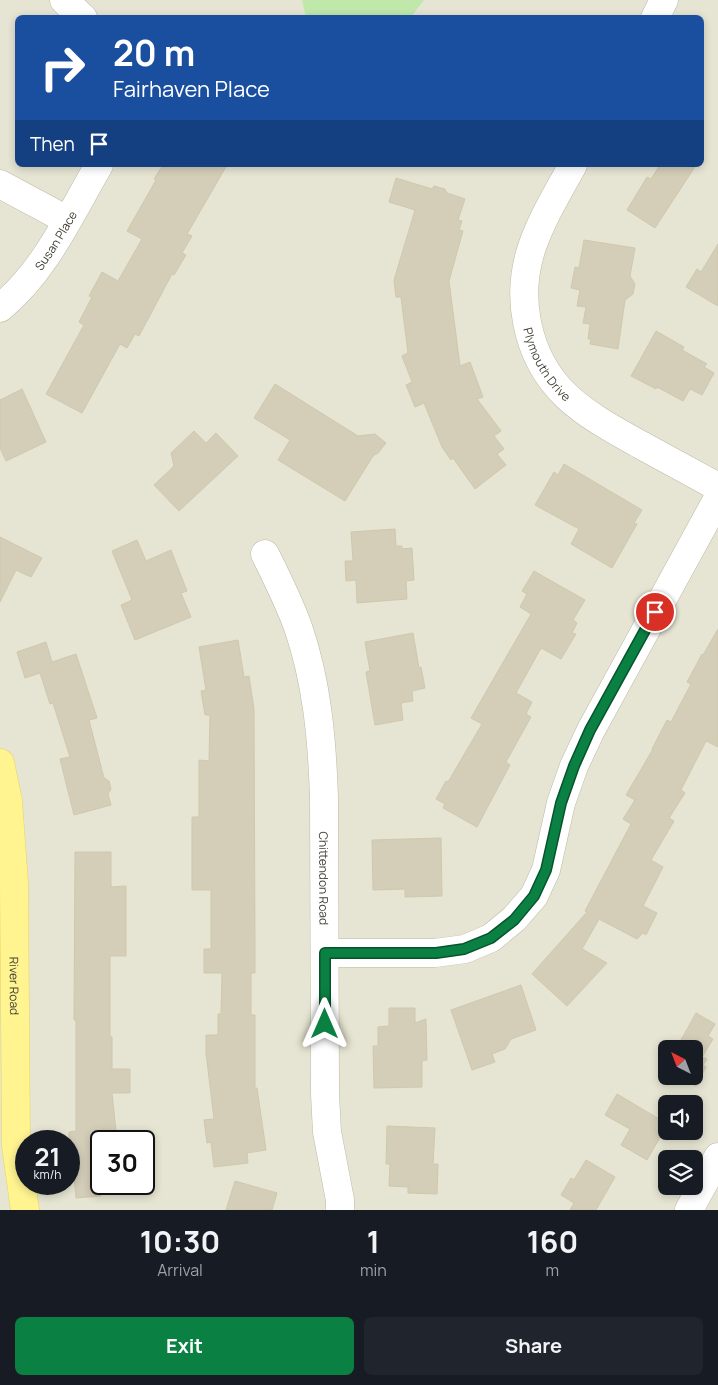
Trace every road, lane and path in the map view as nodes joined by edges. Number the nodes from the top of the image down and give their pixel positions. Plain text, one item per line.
1 (64, 0) edge
2 (664, 0) edge
3 (80, 15) edge
4 (656, 15) edge
5 (98, 167) edge
6 (572, 167) edge
7 (0, 184) edge
8 (67, 220) junction
9 (0, 308) edge
10 (718, 487) edge
11 (718, 498) edge
12 (266, 554) dead end
13 (0, 763) edge
14 (325, 953) junction
15 (714, 1172) edge
16 (25, 1210) edge
17 (340, 1210) edge
18 (689, 1210) edge

1 - 3 street
2 - 4 street
5 - 8 street, Susan Place
6 - 10 street, Plymouth Drive
7 - 8 street
8 - 9 street, Susan Place
11 - 14 street
12 - 14 street, Chittendon Road
13 - 16 main road, River Road
14 - 17 street, Chittendon Road
15 - 18 street

